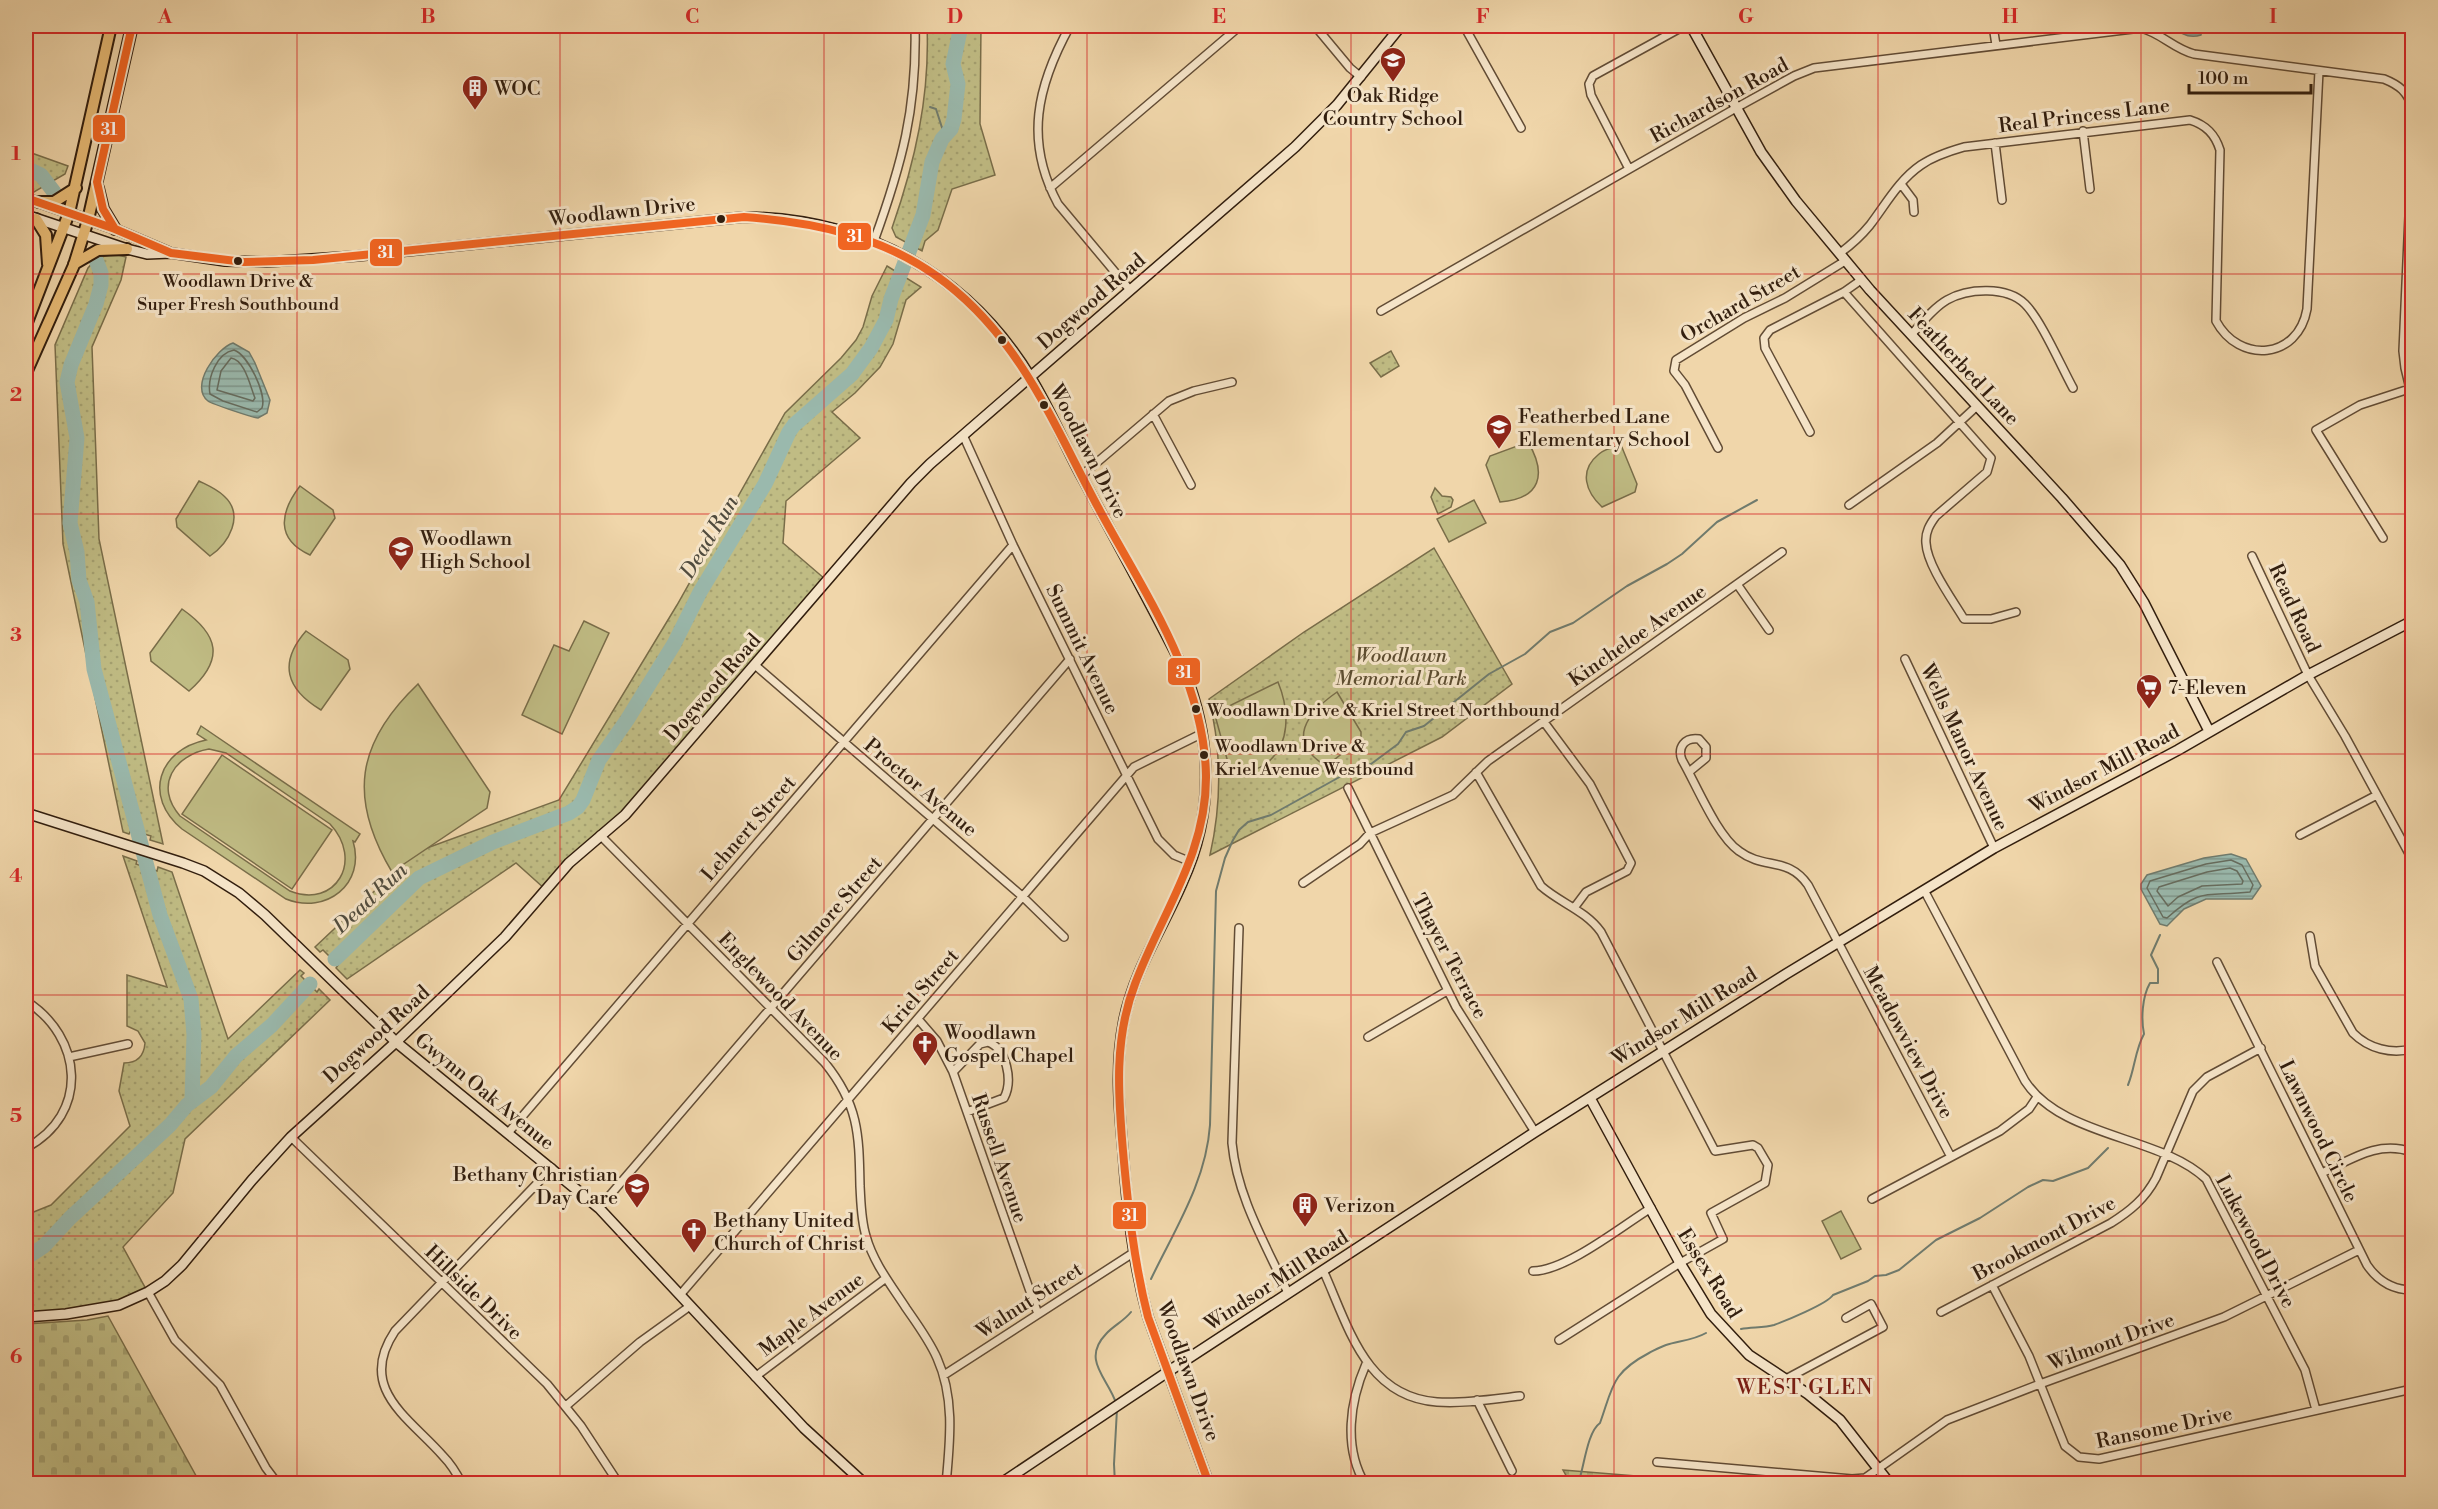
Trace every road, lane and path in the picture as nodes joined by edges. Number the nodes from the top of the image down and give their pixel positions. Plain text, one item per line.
1 (111, 26) edge
2 (915, 26) edge
3 (1070, 26) edge
4 (1240, 26) edge
5 (1315, 26) edge
6 (1401, 26) edge
7 (1464, 26) edge
8 (1684, 26) edge
9 (1691, 26) edge
10 (1993, 26) edge
11 (128, 28) edge
12 (1996, 45) junction
13 (2319, 71) junction
14 (1361, 77) junction
15 (1736, 108) junction
16 (2412, 108) edge
17 (1521, 128) dead end
18 (2083, 131) junction
19 (1995, 143) junction
20 (2412, 149) edge
21 (1629, 169) junction
22 (98, 182) junction
23 (1901, 184) junction
24 (76, 188) junction
25 (1050, 188) junction
26 (2090, 189) dead end
27 (26, 198) edge
28 (2002, 201) dead end
29 (39, 202) junction
30 (1914, 212) dead end
31 (69, 213) junction
32 (31, 217) edge
33 (88, 220) junction
34 (64, 228) junction
35 (115, 229) junction
36 (2410, 231) edge
37 (83, 235) junction
38 (874, 241) junction
39 (127, 249) junction
40 (171, 253) junction
41 (1842, 257) junction
42 (74, 265) junction
43 (48, 270) junction
44 (1861, 280) junction
45 (1130, 290) junction
46 (1844, 292) junction
47 (1381, 311) dead end
48 (26, 325) edge
49 (1911, 334) junction
50 (26, 374) edge
51 (1031, 377) junction
52 (1232, 381) dead end
53 (2073, 388) dead end
54 (2409, 389) junction
55 (2412, 397) edge
56 (1977, 406) junction
57 (1153, 414) junction
58 (1959, 424) junction
59 (1810, 432) dead end
60 (963, 435) junction
61 (1718, 448) dead end
62 (1081, 476) junction
63 (1191, 485) dead end
64 (1849, 505) dead end
65 (2383, 538) dead end
66 (1013, 544) junction
67 (1782, 552) dead end
68 (2252, 556) dead end
69 (1737, 584) junction
70 (2016, 612) dead end
71 (2411, 626) edge
72 (1769, 630) dead end
73 (1070, 659) junction
74 (1905, 659) dead end
75 (754, 665) junction
76 (2308, 675) junction
77 (1544, 722) junction
78 (2209, 731) junction
79 (1203, 734) junction
80 (843, 742) junction
81 (1476, 772) junction
82 (1689, 772) junction
83 (1126, 775) junction
84 (1348, 788) dead end
85 (2377, 795) junction
86 (26, 813) edge
87 (934, 818) junction
88 (1370, 833) junction
89 (600, 835) junction
90 (2300, 835) dead end
91 (1994, 848) junction
92 (2412, 858) edge
93 (1191, 862) junction
94 (1303, 883) dead end
95 (1924, 890) junction
96 (1023, 897) junction
97 (1574, 908) junction
98 (687, 923) junction
99 (1239, 928) dead end
100 (2310, 936) dead end
101 (1064, 937) dead end
102 (1838, 943) junction
103 (2217, 962) dead end
104 (1447, 991) junction
105 (26, 1001) edge
106 (770, 1008) junction
107 (918, 1019) junction
108 (1368, 1037) dead end
109 (396, 1042) junction
110 (128, 1044) dead end
111 (2261, 1048) junction
112 (2412, 1049) edge
113 (1663, 1052) junction
114 (69, 1057) junction
115 (953, 1072) junction
116 (2037, 1097) junction
117 (1590, 1098) junction
118 (849, 1099) junction
119 (967, 1112) junction
120 (1535, 1132) junction
121 (508, 1133) junction
122 (291, 1137) junction
123 (26, 1148) edge
124 (2412, 1152) edge
125 (1951, 1156) junction
126 (2165, 1156) junction
127 (552, 1168) junction
128 (2322, 1173) junction
129 (1872, 1199) dead end
130 (599, 1208) junction
131 (1651, 1208) junction
132 (2359, 1250) junction
133 (1133, 1253) junction
134 (1680, 1263) junction
135 (1323, 1270) junction
136 (1533, 1271) dead end
137 (886, 1278) junction
138 (440, 1282) junction
139 (1992, 1285) junction
140 (2412, 1290) edge
141 (148, 1292) junction
142 (1288, 1293) junction
143 (680, 1295) junction
144 (2268, 1296) junction
145 (690, 1306) junction
146 (1941, 1312) dead end
147 (1038, 1314) junction
148 (26, 1317) edge
149 (1846, 1318) dead end
150 (1559, 1340) dead end
151 (1366, 1364) junction
152 (1169, 1371) junction
153 (944, 1375) junction
154 (755, 1377) junction
155 (1784, 1380) junction
156 (2040, 1384) junction
157 (2412, 1389) edge
158 (1520, 1396) dead end
159 (1478, 1400) junction
160 (566, 1406) junction
161 (2316, 1410) junction
162 (1657, 1461) dead end
163 (1878, 1469) junction
164 (1512, 1471) dead end
165 (278, 1484) edge
166 (462, 1484) edge
167 (619, 1484) edge
168 (865, 1484) edge
169 (946, 1484) edge
170 (1000, 1484) edge
171 (1209, 1484) edge
172 (1365, 1484) edge
173 (1890, 1484) edge

1 - 24 main road
2 - 38 street
3 - 25 street
4 - 25 street
5 - 14 street
6 - 14 main road, Dogwood Road
7 - 17 street
8 - 21 street
9 - 15 main road, Featherbed Lane
10 - 12 street
11 - 22 main road
12 - 13 street, Richardson Road
12 - 15 street, Richardson Road
13 - 16 street, Richardson Road
13 - 18 street, Real Princess Lane
14 - 45 main road, Dogwood Road
15 - 21 street, Richardson Road
15 - 41 main road, Featherbed Lane
18 - 19 street, Real Princess Lane
18 - 26 street
19 - 23 street, Real Princess Lane
19 - 28 street
20 - 36 street
21 - 47 street, Richardson Road
22 - 33 main road
22 - 35 main road
23 - 30 street
23 - 41 street, Real Princess Lane
24 - 29 main road
24 - 31 main road
25 - 45 street
27 - 29 main road, Woodlawn Drive
29 - 31 main road, Woodlawn Drive
31 - 33 main road, Woodlawn Drive
31 - 34 main road
32 - 34 main road, Woodlawn Drive
32 - 43 main road
33 - 35 main road, Woodlawn Drive
33 - 37 main road
34 - 37 main road, Woodlawn Drive
34 - 43 main road
35 - 40 main road, Woodlawn Drive
36 - 54 street
37 - 39 main road, Woodlawn Drive
37 - 42 main road
38 - 40 main road, Woodlawn Drive
38 - 51 main road, Woodlawn Drive
39 - 40 main road, Woodlawn Drive
39 - 42 main road
41 - 44 main road, Featherbed Lane
41 - 61 street, Orchard Street
42 - 50 main road
43 - 48 main road
44 - 46 street
44 - 49 main road, Featherbed Lane
45 - 51 main road, Dogwood Road
46 - 58 street
46 - 59 street
49 - 53 street
49 - 56 main road, Featherbed Lane
51 - 60 main road, Dogwood Road
51 - 62 main road, Woodlawn Drive
52 - 57 street
54 - 55 street
54 - 65 street
56 - 58 street
56 - 78 main road, Featherbed Lane
57 - 62 street
57 - 63 street
58 - 64 street
58 - 70 street
60 - 66 street, Summit Avenue
60 - 75 main road, Dogwood Road
62 - 79 main road, Woodlawn Drive
66 - 73 street, Summit Avenue
66 - 80 street, Lehnert Street
67 - 69 street, Kincheloe Avenue
68 - 76 street, Read Road
69 - 72 street
69 - 77 street, Kincheloe Avenue
71 - 76 main road, Windsor Mill Road
73 - 83 street, Summit Avenue
73 - 87 street, Gilmore Street
74 - 91 street, Wells Manor Avenue
75 - 80 street, Proctor Avenue
75 - 89 main road, Dogwood Road
76 - 78 main road, Windsor Mill Road
76 - 85 street
77 - 81 street, Kincheloe Avenue
77 - 97 street
78 - 91 main road, Windsor Mill Road
79 - 83 street, Kriel Street
79 - 93 main road, Woodlawn Drive
80 - 87 street, Proctor Avenue
80 - 98 street, Lehnert Street
81 - 88 street, Kincheloe Avenue
81 - 97 street
82 - 82 street
82 - 102 street, Meadowview Drive
83 - 93 street, Summit Avenue
83 - 96 street, Kriel Street
84 - 88 street, Thayer Terrace
85 - 90 street
85 - 92 street
86 - 109 main road, Gwynn Oak Avenue
87 - 96 street, Proctor Avenue
87 - 106 street, Gilmore Street
88 - 94 street, Kincheloe Avenue
88 - 104 street, Thayer Terrace
89 - 98 street, Englewood Avenue
89 - 109 main road, Dogwood Road
91 - 95 main road, Windsor Mill Road
93 - 133 main road, Woodlawn Drive
95 - 102 main road, Windsor Mill Road
95 - 116 street, Lukewood Drive
96 - 101 street, Proctor Avenue
96 - 107 street, Kriel Street
97 - 113 street
98 - 106 street, Englewood Avenue
98 - 121 street, Lehnert Street
99 - 142 street
100 - 112 street
102 - 113 main road, Windsor Mill Road
102 - 125 street, Meadowview Drive
103 - 111 street, Lawnwood Circle
104 - 108 street
104 - 120 street, Thayer Terrace
105 - 114 street
106 - 118 street, Englewood Avenue
106 - 130 street, Gilmore Street
107 - 115 street, Russell Avenue
107 - 118 street, Kriel Street
109 - 121 main road, Gwynn Oak Avenue
109 - 122 main road, Dogwood Road
110 - 114 street
111 - 126 street, Brookmont Drive
111 - 128 street, Lawnwood Circle
113 - 117 main road, Windsor Mill Road
113 - 134 street
114 - 123 street
115 - 119 street, Russell Avenue
115 - 119 street
116 - 125 street
116 - 126 street, Lukewood Drive
117 - 120 main road, Windsor Mill Road
117 - 131 main road, Essex Road
118 - 137 street, Englewood Avenue
118 - 143 street, Kriel Street
119 - 147 street, Russell Avenue
120 - 135 main road, Windsor Mill Road
121 - 127 main road, Gwynn Oak Avenue
122 - 138 street, Hillside Drive
122 - 141 main road, Dogwood Road
124 - 128 street
125 - 129 street
126 - 139 street, Brookmont Drive
126 - 144 street, Lukewood Drive
127 - 130 main road, Gwynn Oak Avenue
127 - 138 street
128 - 132 street, Lawnwood Circle
130 - 143 main road, Gwynn Oak Avenue
131 - 134 main road, Essex Road
131 - 136 street
132 - 140 street, Lawnwood Circle
132 - 144 street, Wilmont Drive
133 - 147 street, Walnut Street
133 - 152 main road, Woodlawn Drive
134 - 150 street
134 - 155 main road, Essex Road
135 - 142 main road, Windsor Mill Road
135 - 151 street
137 - 153 street, Englewood Avenue
137 - 154 street, Maple Avenue
138 - 160 street, Hillside Drive
138 - 166 street
139 - 146 street, Brookmont Drive
139 - 156 street, Ransome Drive
141 - 148 main road, Dogwood Road
141 - 165 street
142 - 152 main road, Windsor Mill Road
143 - 145 main road, Gwynn Oak Avenue
144 - 156 street, Wilmont Drive
144 - 161 street, Lukewood Drive
145 - 154 main road, Gwynn Oak Avenue
145 - 160 street
147 - 153 street, Walnut Street
149 - 155 street
151 - 159 street
151 - 172 street
152 - 170 main road, Windsor Mill Road
152 - 171 main road, Woodlawn Drive
153 - 169 street, Englewood Avenue
154 - 168 main road, Gwynn Oak Avenue
155 - 163 main road, Essex Road
156 - 161 street, Ransome Drive
156 - 163 street, Wilmont Drive
157 - 161 street, Ransome Drive
158 - 159 street
159 - 164 street
160 - 167 street, Hillside Drive
162 - 163 street, Wilmont Drive
163 - 173 main road, Essex Road

